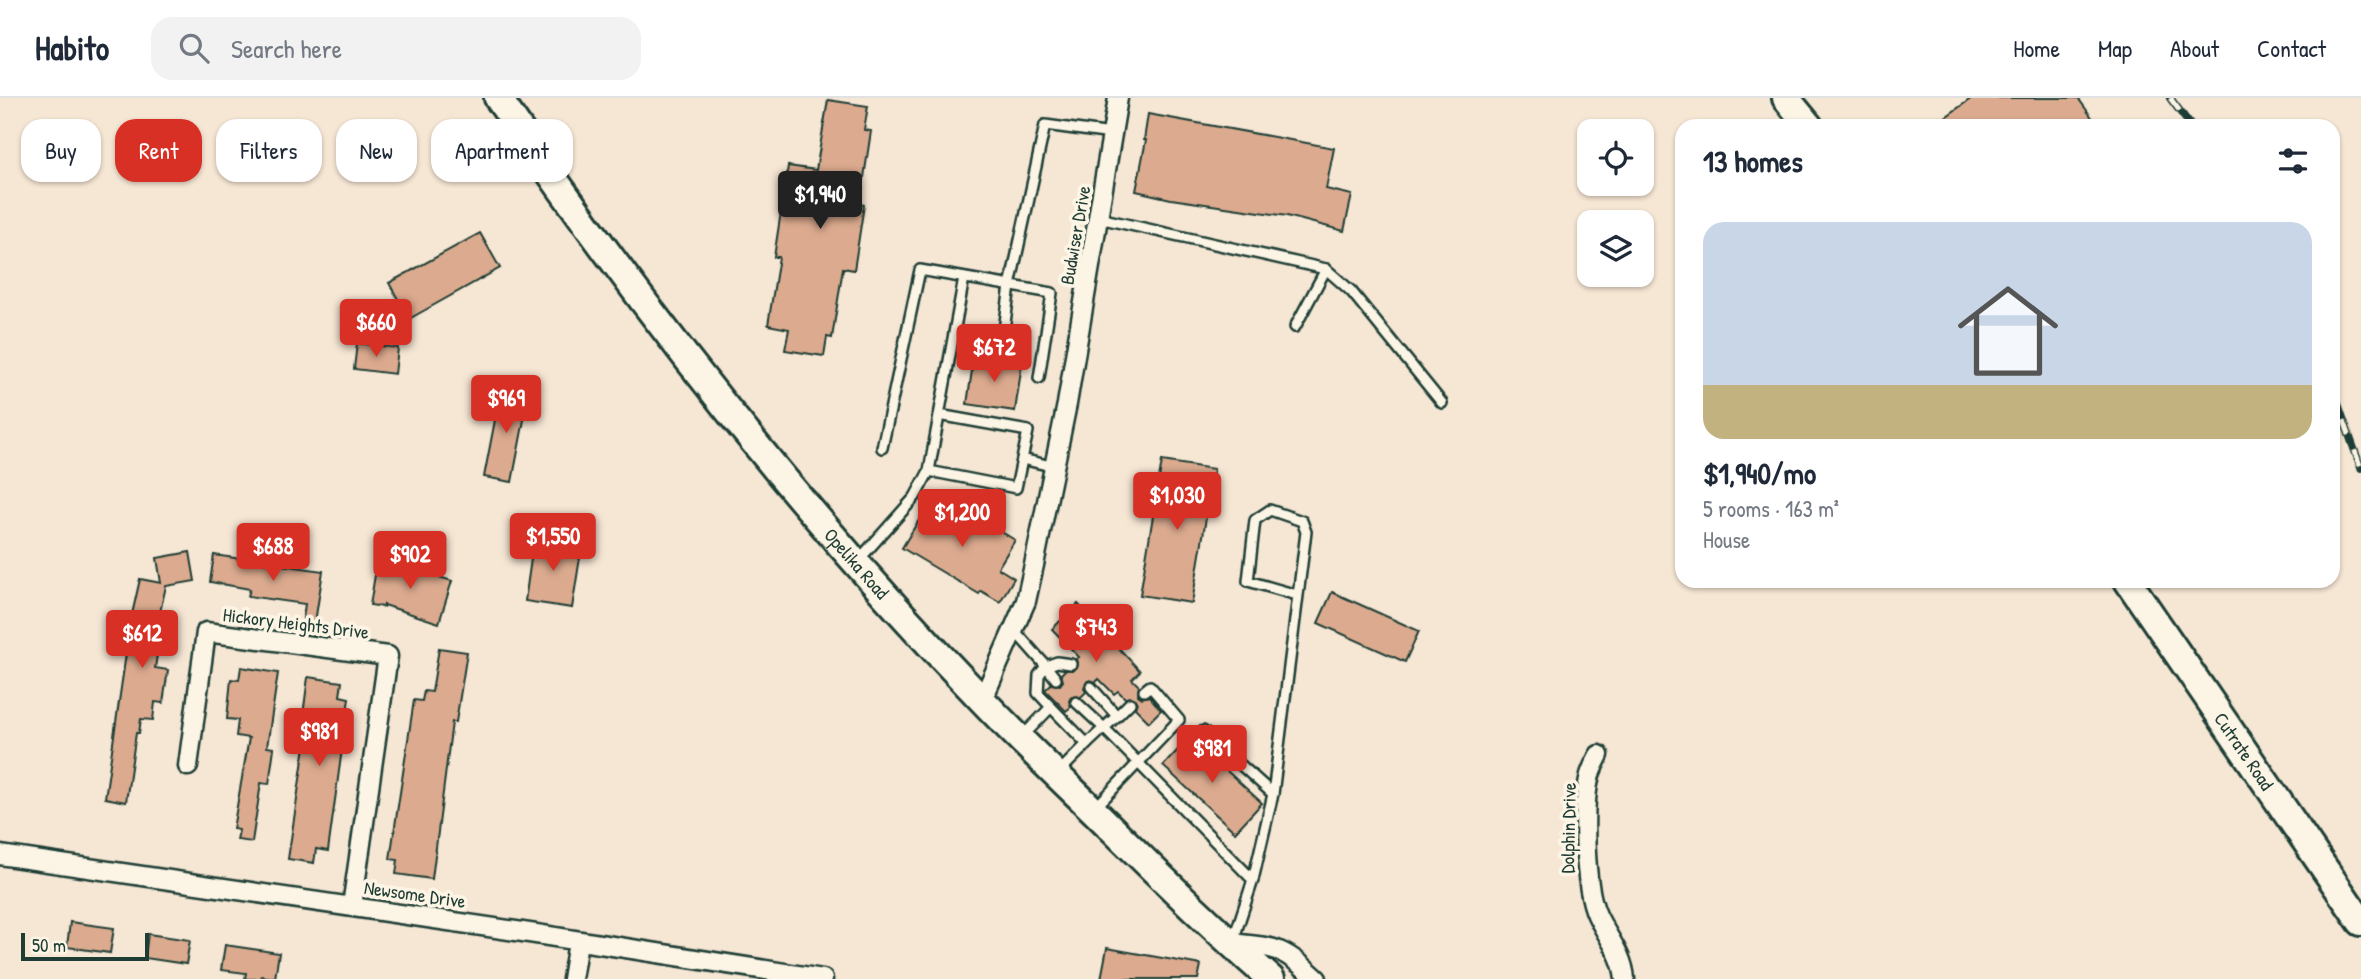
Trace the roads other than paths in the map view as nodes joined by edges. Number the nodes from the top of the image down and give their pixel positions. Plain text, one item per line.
1 (498, 98) edge
2 (1118, 98) edge
3 (1787, 98) edge
4 (1804, 119) edge
5 (1112, 134) junction
6 (1099, 218) junction
7 (1326, 269) junction
8 (964, 278) junction
9 (1010, 286) junction
10 (1295, 327) dead end
11 (1001, 352) dead end
12 (1040, 378) dead end
13 (1442, 403) dead end
14 (939, 415) junction
15 (882, 447) dead end
16 (1023, 459) junction
17 (1055, 467) junction
18 (929, 471) junction
19 (857, 562) junction
20 (2133, 588) edge
21 (1297, 595) junction
22 (1014, 630) junction
23 (1071, 664) dead end
24 (1046, 666) junction
25 (1056, 679) dead end
26 (1091, 687) dead end
27 (1143, 691) dead end
28 (982, 701) junction
29 (1076, 702) dead end
30 (1130, 703) dead end
31 (1051, 707) junction
32 (1116, 716) junction
33 (1104, 728) junction
34 (1203, 731) dead end
35 (1020, 739) junction
36 (1087, 744) junction
37 (1599, 755) dead end
38 (1137, 763) junction
39 (188, 766) dead end
40 (1056, 776) junction
41 (1273, 794) junction
42 (1093, 810) junction
43 (0, 855) edge
44 (1253, 880) junction
45 (352, 906) junction
46 (2361, 922) edge
47 (578, 942) junction
48 (1232, 943) junction
49 (572, 979) edge
50 (823, 979) edge
51 (1271, 979) edge
52 (1317, 979) edge
53 (1625, 979) edge

1 - 19 main road, Opelika Road
2 - 5 street, Budwiser Drive
3 - 4 main road
5 - 6 street, Budwiser Drive
5 - 9 lane
6 - 7 lane
6 - 17 street, Budwiser Drive
7 - 10 lane
7 - 13 lane
8 - 9 lane
8 - 14 lane
8 - 15 lane
9 - 11 lane
9 - 12 lane
14 - 16 lane
14 - 18 lane
16 - 17 lane
16 - 18 lane
17 - 22 street, Budwiser Drive
18 - 19 lane
19 - 28 main road, Opelika Road
20 - 46 main road, Cutrate Road
21 - 21 lane
21 - 41 lane
22 - 24 lane
22 - 28 street, Budwiser Drive
23 - 24 lane
24 - 25 lane
24 - 31 lane
26 - 32 lane
27 - 38 lane
28 - 35 main road, Opelika Road
29 - 33 lane
30 - 32 lane
31 - 35 lane
31 - 36 lane
32 - 33 lane
33 - 36 lane
33 - 38 lane
34 - 41 lane
35 - 40 main road, Opelika Road
36 - 40 lane
37 - 53 street, Dolphin Drive
38 - 42 lane
38 - 44 lane
39 - 45 street, Hickory Heights Drive
40 - 42 main road, Opelika Road
41 - 44 lane
42 - 48 main road, Opelika Road
43 - 45 street, Newsome Drive
44 - 48 lane
45 - 47 street, Newsome Drive
47 - 49 street
47 - 50 street, Newsome Drive
48 - 51 main road, Opelika Road
48 - 52 street

